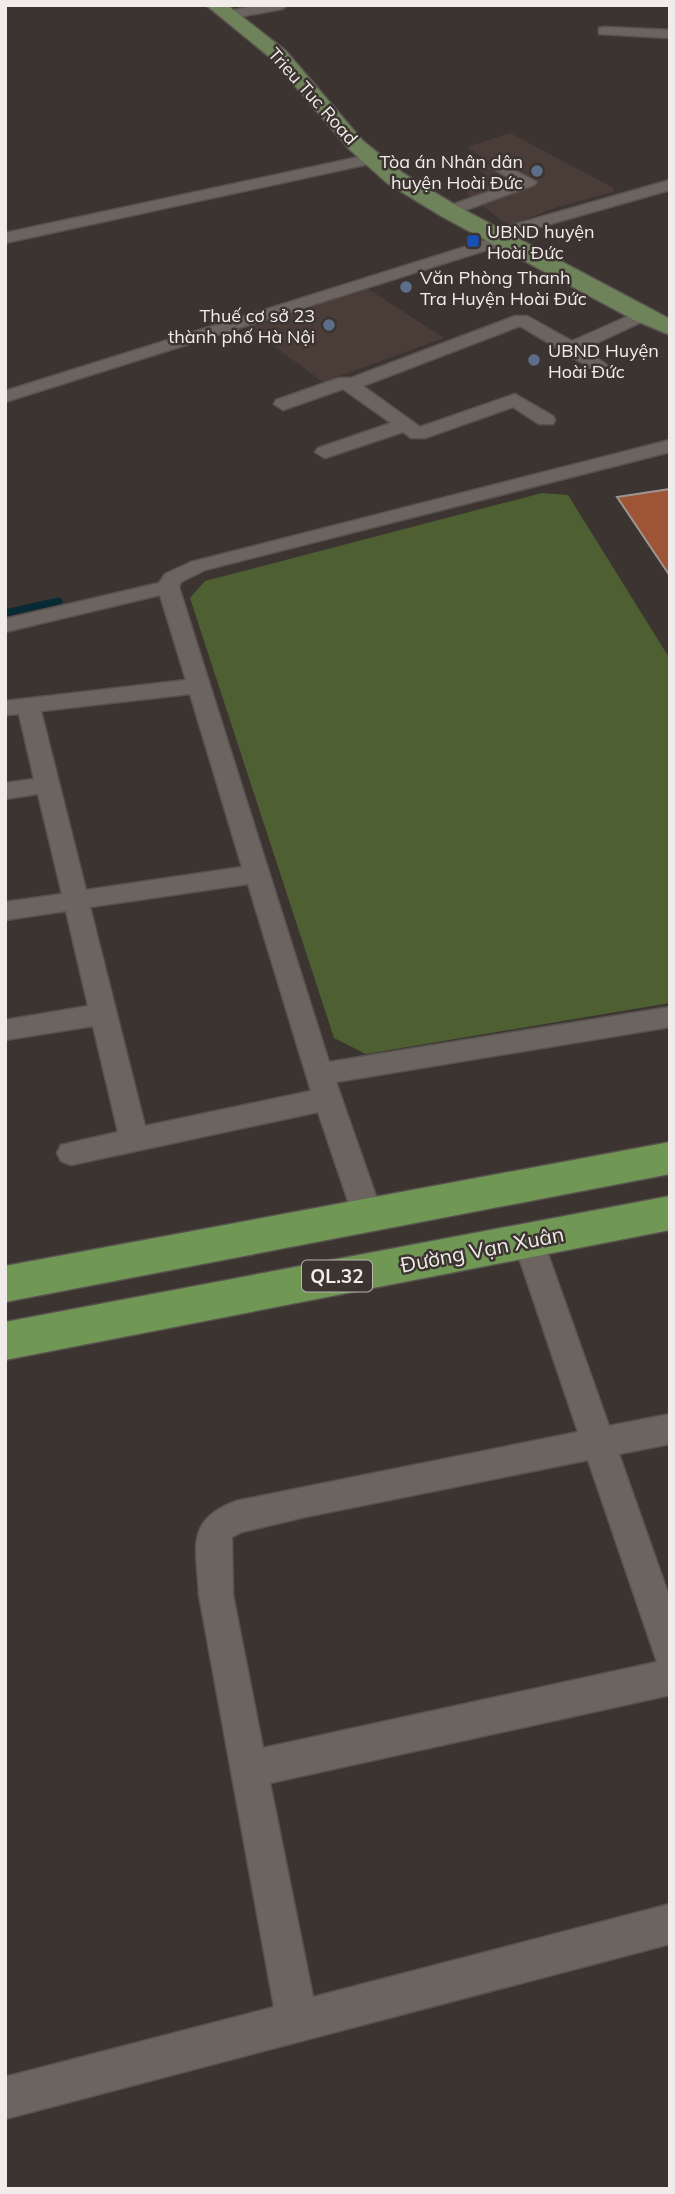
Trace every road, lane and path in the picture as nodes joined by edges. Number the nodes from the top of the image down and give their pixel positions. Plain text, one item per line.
1 (282, 5) edge
2 (221, 10) edge
3 (604, 31) dead end
4 (670, 34) edge
5 (373, 159) junction
6 (500, 169) dead end
7 (670, 185) edge
8 (449, 211) junction
9 (499, 237) junction
10 (5, 238) edge
11 (642, 315) junction
12 (670, 328) edge
13 (571, 348) junction
14 (598, 365) dead end
15 (350, 385) junction
16 (5, 397) edge
17 (284, 404) dead end
18 (546, 420) dead end
19 (405, 425) junction
20 (670, 446) edge
21 (325, 452) dead end
22 (168, 587) junction
23 (5, 626) edge
24 (198, 686) junction
25 (17, 706) edge
26 (48, 785) junction
27 (5, 791) edge
28 (257, 874) junction
29 (76, 902) junction
30 (5, 911) edge
31 (104, 1014) junction
32 (670, 1017) edge
33 (5, 1030) edge
34 (324, 1086) junction
35 (134, 1138) junction
36 (71, 1153) dead end
37 (670, 1158) edge
38 (670, 1213) edge
39 (368, 1216) junction
40 (528, 1240) junction
41 (5, 1284) edge
42 (5, 1341) edge
43 (670, 1429) edge
44 (598, 1442) junction
45 (670, 1650) edge
46 (670, 1677) edge
47 (250, 1769) junction
48 (670, 1924) edge
49 (298, 2021) junction
50 (5, 2098) edge

1 - 2 street
2 - 5 main road, Trieu Tuc Road
3 - 4 street
5 - 8 main road, Trieu Tuc Road
5 - 10 street
6 - 8 street
7 - 9 street
8 - 9 main road, Trieu Tuc Road
9 - 11 main road, Trieu Tuc Road
9 - 16 street
11 - 12 main road, Trieu Tuc Road
11 - 13 street
13 - 14 street
13 - 15 street
15 - 17 street
15 - 19 street
18 - 19 street
19 - 21 street
20 - 22 street
22 - 23 street
22 - 24 street
24 - 25 street
24 - 28 street
25 - 26 street
26 - 27 street
26 - 29 street
28 - 29 street
28 - 34 street
29 - 30 street
29 - 31 street
31 - 33 street
31 - 35 street
32 - 34 street
34 - 35 street
34 - 39 street
35 - 36 street
37 - 39 highway
38 - 40 highway, Đường Vạn Xuân / QL.32
39 - 41 highway
40 - 42 highway, Đường Vạn Xuân / QL.32
40 - 44 street
43 - 44 street
44 - 45 street
44 - 47 street
46 - 47 street
47 - 49 street
48 - 49 street
49 - 50 street

